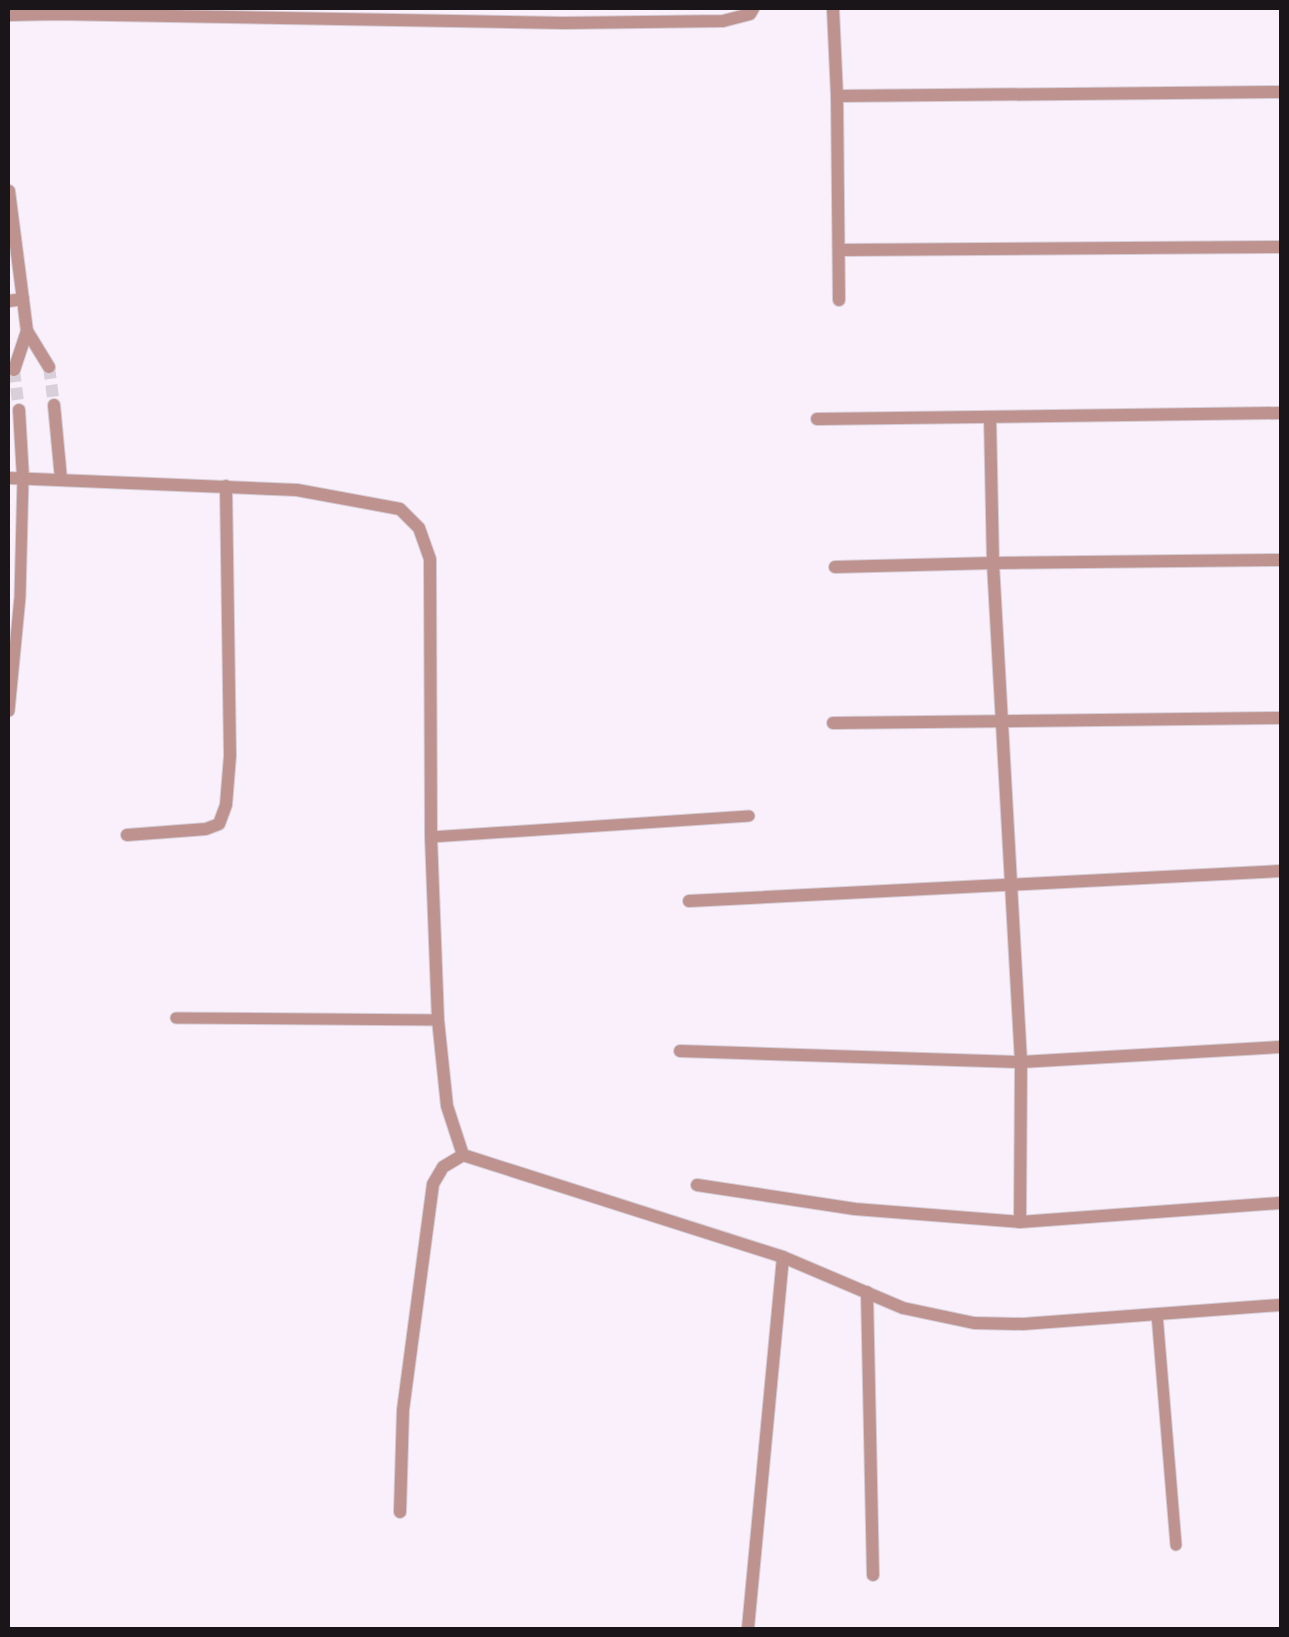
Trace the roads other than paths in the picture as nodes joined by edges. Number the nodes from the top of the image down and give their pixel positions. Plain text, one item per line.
1 (753, 9) edge
2 (833, 9) edge
3 (9, 15) edge
4 (1280, 92) edge
5 (837, 96) junction
6 (9, 191) edge
7 (1280, 247) edge
8 (839, 250) junction
9 (23, 299) junction
10 (840, 300) dead end
11 (9, 301) edge
12 (27, 331) junction
13 (49, 367) tunnel mouth
14 (14, 370) dead end
15 (54, 405) tunnel mouth
16 (19, 410) tunnel mouth
17 (1280, 413) edge
18 (990, 417) junction
19 (817, 419) dead end
20 (9, 478) edge
21 (24, 478) junction
22 (61, 479) junction
23 (226, 486) junction
24 (1280, 560) edge
25 (993, 563) junction
26 (835, 567) dead end
27 (9, 711) edge
28 (1280, 718) edge
29 (1002, 720) junction
30 (833, 723) dead end
31 (748, 816) dead end
32 (127, 835) dead end
33 (431, 837) junction
34 (1280, 870) edge
35 (1011, 883) junction
36 (689, 901) dead end
37 (176, 1018) dead end
38 (438, 1020) junction
39 (1280, 1047) edge
40 (680, 1050) dead end
41 (1021, 1062) junction
42 (463, 1155) junction
43 (697, 1184) dead end
44 (1280, 1203) edge
45 (1020, 1222) junction
46 (783, 1257) junction
47 (867, 1292) junction
48 (1280, 1305) edge
49 (1157, 1314) junction
50 (400, 1512) dead end
51 (1176, 1545) dead end
52 (873, 1575) dead end
53 (748, 1628) edge

1 - 3 street
2 - 5 street
4 - 5 street
5 - 8 street
6 - 9 street
7 - 8 street
8 - 10 street
9 - 11 street
9 - 12 street
12 - 13 street
12 - 14 street
15 - 22 street
16 - 21 street
17 - 18 street
18 - 19 street
18 - 25 street
20 - 21 street
21 - 22 street
21 - 27 lane
22 - 23 street
23 - 32 street
23 - 33 street
24 - 25 street
25 - 26 street
25 - 29 street
28 - 29 street
29 - 30 street
29 - 35 street
31 - 33 lane
33 - 38 street
34 - 35 street
35 - 36 street
35 - 41 street
37 - 38 lane
38 - 42 street
39 - 41 street
40 - 41 street
41 - 45 street
42 - 46 street
42 - 50 street
43 - 45 street
44 - 45 street
46 - 47 street
46 - 53 street
47 - 49 street
47 - 52 street
48 - 49 street
49 - 51 lane

